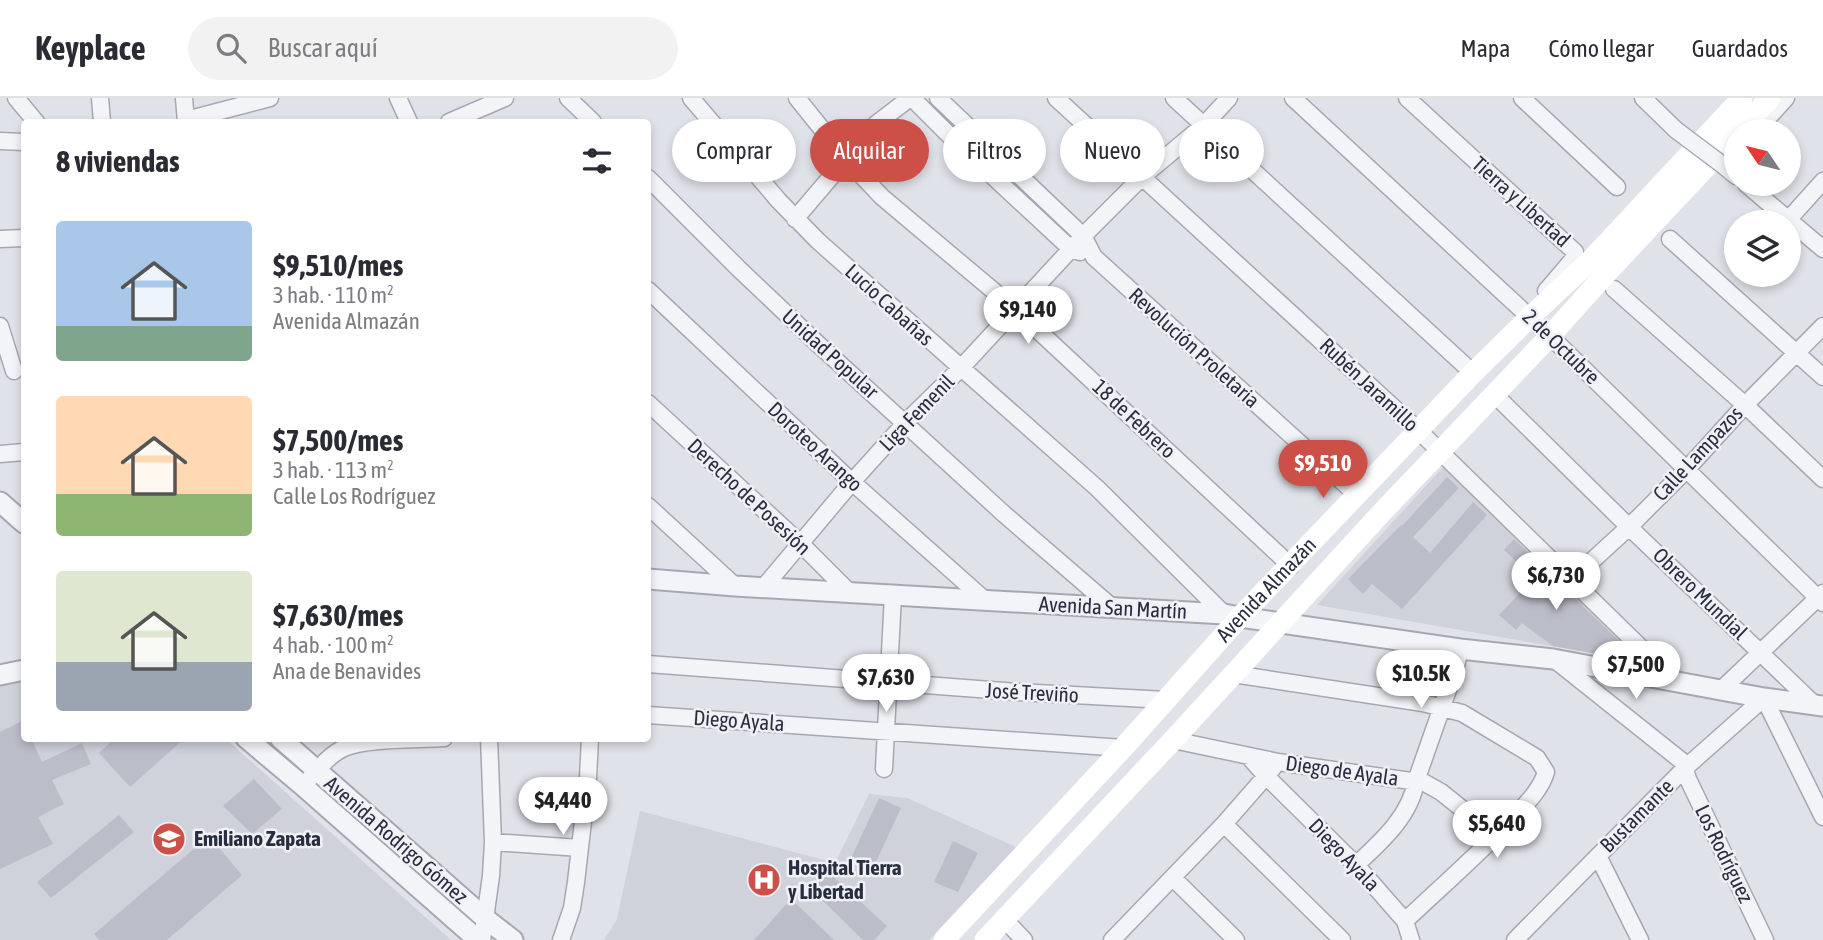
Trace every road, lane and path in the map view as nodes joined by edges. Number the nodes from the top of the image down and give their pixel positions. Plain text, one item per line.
1 (100, 98) edge
2 (184, 98) edge
3 (270, 98) edge
4 (398, 98) edge
5 (568, 98) edge
6 (691, 98) edge
7 (797, 98) edge
8 (911, 98) edge
9 (938, 98) edge
10 (1056, 98) edge
11 (1174, 98) edge
12 (1229, 98) edge
13 (1293, 98) edge
14 (1407, 98) edge
15 (1522, 98) edge
16 (1643, 98) edge
17 (1742, 98) edge
18 (1770, 98) edge
19 (1786, 98) edge
20 (17, 99) edge
21 (496, 100) edge
22 (34, 119) edge
23 (102, 119) edge
24 (186, 119) edge
25 (193, 119) edge
26 (408, 119) edge
27 (463, 119) edge
28 (590, 119) edge
29 (814, 119) edge
30 (883, 119) edge
31 (1079, 119) edge
32 (1196, 119) edge
33 (1210, 119) edge
34 (1750, 119) edge
35 (1767, 119) edge
36 (0, 141) edge
37 (21, 142) edge
38 (1179, 146) edge
39 (1724, 147) edge
40 (1165, 158) edge
41 (1724, 163) edge
42 (651, 181) edge
43 (1823, 181) edge
44 (826, 182) edge
45 (868, 182) edge
46 (1137, 182) edge
47 (1149, 182) edge
48 (1264, 182) edge
49 (1617, 187) dead end
50 (1760, 196) edge
51 (1776, 210) edge
52 (1797, 210) edge
53 (795, 219) junction
54 (1801, 231) edge
55 (1083, 236) junction
56 (21, 238) edge
57 (0, 239) edge
58 (1670, 239) dead end
59 (1071, 249) junction
60 (1823, 249) edge
61 (1094, 257) junction
62 (1614, 289) dead end
63 (651, 293) edge
64 (1015, 309) junction
65 (1528, 315) junction
66 (0, 326) edge
67 (1823, 326) edge
68 (1550, 336) junction
69 (1796, 353) junction
70 (960, 369) junction
71 (13, 371) edge
72 (1473, 373) junction
73 (1823, 377) edge
74 (1494, 394) junction
75 (1745, 405) junction
76 (651, 406) edge
77 (906, 422) junction
78 (1418, 430) junction
79 (21, 452) edge
80 (1440, 452) junction
81 (0, 454) edge
82 (1687, 469) junction
83 (1823, 479) edge
84 (852, 482) junction
85 (1357, 495) junction
86 (0, 502) edge
87 (651, 509) edge
88 (21, 520) edge
89 (1629, 527) junction
90 (800, 543) junction
91 (1291, 566) junction
92 (651, 579) edge
93 (1571, 580) junction
94 (735, 586) junction
95 (763, 588) junction
96 (850, 593) junction
97 (893, 595) junction
98 (1821, 598) edge
99 (986, 601) junction
100 (1113, 608) junction
101 (1232, 615) junction
102 (1280, 623) junction
103 (1460, 649) junction
104 (1760, 652) junction
105 (1553, 659) junction
106 (651, 664) edge
107 (21, 670) edge
108 (0, 674) edge
109 (1233, 674) junction
110 (1674, 680) junction
111 (888, 683) junction
112 (1722, 689) junction
113 (1764, 698) junction
114 (1166, 700) junction
115 (1820, 706) edge
116 (1442, 707) junction
117 (651, 715) edge
118 (885, 732) junction
119 (1173, 740) junction
120 (251, 742) edge
121 (285, 742) edge
122 (385, 742) edge
123 (489, 742) edge
124 (590, 742) edge
125 (1123, 748) junction
126 (1250, 757) junction
127 (1278, 762) junction
128 (1685, 768) junction
129 (884, 769) dead end
130 (318, 770) junction
131 (1266, 776) junction
132 (1416, 781) junction
133 (303, 786) junction
134 (1823, 817) edge
135 (1224, 824) junction
136 (1496, 836) junction
137 (493, 842) junction
138 (580, 848) junction
139 (1598, 856) junction
140 (1356, 865) junction
141 (1173, 878) junction
142 (485, 919) junction
143 (1005, 920) junction
144 (1405, 920) junction
145 (1520, 938) edge
146 (480, 940) edge
147 (513, 940) edge
148 (561, 940) edge
149 (944, 940) edge
150 (985, 940) edge
151 (1024, 940) edge
152 (1112, 940) edge
153 (1236, 940) edge
154 (1342, 940) edge
155 (1411, 940) edge
156 (1640, 940) edge
157 (1765, 940) edge

1 - 23 street
2 - 24 street
3 - 25 street
4 - 26 street
5 - 28 street
6 - 53 street, Lucio Cabañas
7 - 29 street, 18 de Febrero
8 - 30 street
8 - 59 street, Revolución Proletaria
9 - 55 street, Revolución Proletaria
10 - 31 street, Rubén Jaramillo
11 - 32 street
12 - 33 street, Liga Femenil
13 - 65 street, 2 de Octubre
14 - 65 street, Tierra y Libertad
15 - 49 street
16 - 41 street, bridge
17 - 65 main road, Avenida Almazán
18 - 34 main road, Avenida Almazán
19 - 35 street
20 - 22 street
21 - 27 street
36 - 37 street
38 - 40 street, Liga Femenil
39 - 68 main road, Avenida Almazán
42 - 77 street, Unidad Popular
43 - 52 street
44 - 53 street
45 - 64 street, 18 de Febrero
46 - 55 street, Liga Femenil
47 - 78 street, Rubén Jaramillo
48 - 72 street
50 - 51 street
53 - 70 street, Lucio Cabañas
54 - 60 street
55 - 59 street, Liga Femenil
55 - 61 street, Revolución Proletaria
56 - 57 street
58 - 69 street
59 - 61 street, Revolución Proletaria
59 - 64 street, Liga Femenil
61 - 85 street, Revolución Proletaria
62 - 75 street
63 - 84 street, Doroteo Arango
64 - 70 street, Liga Femenil
64 - 91 street, 18 de Febrero
65 - 68 street, 2 de Octubre
65 - 72 main road, Avenida Almazán
66 - 71 street
67 - 69 street, Calle Lampazos
68 - 74 main road, Avenida Almazán
68 - 82 street, 2 de Octubre
69 - 73 street
69 - 75 street, Calle Lampazos
70 - 77 street, Liga Femenil
70 - 101 street, Lucio Cabañas
72 - 78 main road, Avenida Almazán
74 - 80 main road, Avenida Almazán
74 - 89 street, Obrero Mundial
75 - 82 street, Calle Lampazos
75 - 83 street
76 - 90 street, Derecho de Posesión
77 - 84 street, Liga Femenil
77 - 100 street, Unidad Popular
78 - 80 street, Rubén Jaramillo
78 - 85 main road, Avenida Almazán
79 - 81 street
80 - 93 street, Rubén Jaramillo
80 - 102 main road, Avenida Almazán
82 - 89 street, Calle Lampazos
82 - 98 street, 2 de Octubre
84 - 90 street, Liga Femenil
84 - 99 street, Doroteo Arango
85 - 91 main road, Avenida Almazán
86 - 88 street
87 - 94 street
89 - 93 street, Calle Lampazos
89 - 104 street, Obrero Mundial
90 - 95 street, Liga Femenil
90 - 96 street, Derecho de Posesión
91 - 101 main road, Avenida Almazán
92 - 94 street, Avenida San Martín
93 - 110 street, Rubén Jaramillo
94 - 95 street, Avenida San Martín
95 - 96 street, Avenida San Martín
96 - 97 street, Avenida San Martín
97 - 99 street, Avenida San Martín
97 - 111 street
98 - 104 street
99 - 100 street, Avenida San Martín
100 - 101 street, Avenida San Martín
101 - 102 street, Avenida San Martín
101 - 114 main road, Avenida Almazán
102 - 103 street, Avenida San Martín
102 - 109 main road, Avenida Almazán
103 - 105 street, Avenida San Martín
103 - 116 street
104 - 112 street
104 - 115 street, Obrero Mundial
105 - 110 street, Avenida San Martín
105 - 128 street
106 - 111 street, José Treviño
107 - 108 street
109 - 116 street
109 - 119 main road, Avenida Almazán
110 - 112 street, Avenida San Martín
111 - 114 street, José Treviño
111 - 118 street
112 - 113 street, Avenida San Martín
113 - 115 street, Avenida San Martín
113 - 128 street, Bustamante
113 - 134 street
114 - 125 main road, Avenida Almazán
116 - 132 street
116 - 136 street
117 - 118 street, Diego Ayala
118 - 125 street, Diego Ayala
118 - 129 street
119 - 126 street, Diego de Ayala
119 - 143 main road, Avenida Almazán
120 - 133 street, Avenida Rodrigo Gómez
121 - 130 street, Avenida Rodrigo Gómez
122 - 130 street
123 - 137 street
124 - 138 street
125 - 149 main road, Avenida Almazán
126 - 127 street, Diego de Ayala
126 - 131 street, Diego Ayala
127 - 131 street
127 - 132 street, Diego de Ayala
128 - 139 street, Bustamante
128 - 157 street, Los Rodríguez
130 - 133 street
130 - 142 street, Avenida Rodrigo Gómez
131 - 135 street
131 - 140 street, Diego Ayala
132 - 136 street, Diego de Ayala
132 - 140 street
133 - 146 street, Avenida Rodrigo Gómez
135 - 141 street
135 - 154 street
136 - 144 street
137 - 138 street
137 - 142 street
138 - 148 street
139 - 145 street, Bustamante
139 - 156 street
140 - 144 street, Diego Ayala
141 - 152 street
141 - 153 street
142 - 146 street
142 - 147 street, Avenida Rodrigo Gómez
143 - 150 main road, Avenida Almazán
143 - 151 street
144 - 155 street, Diego Ayala

